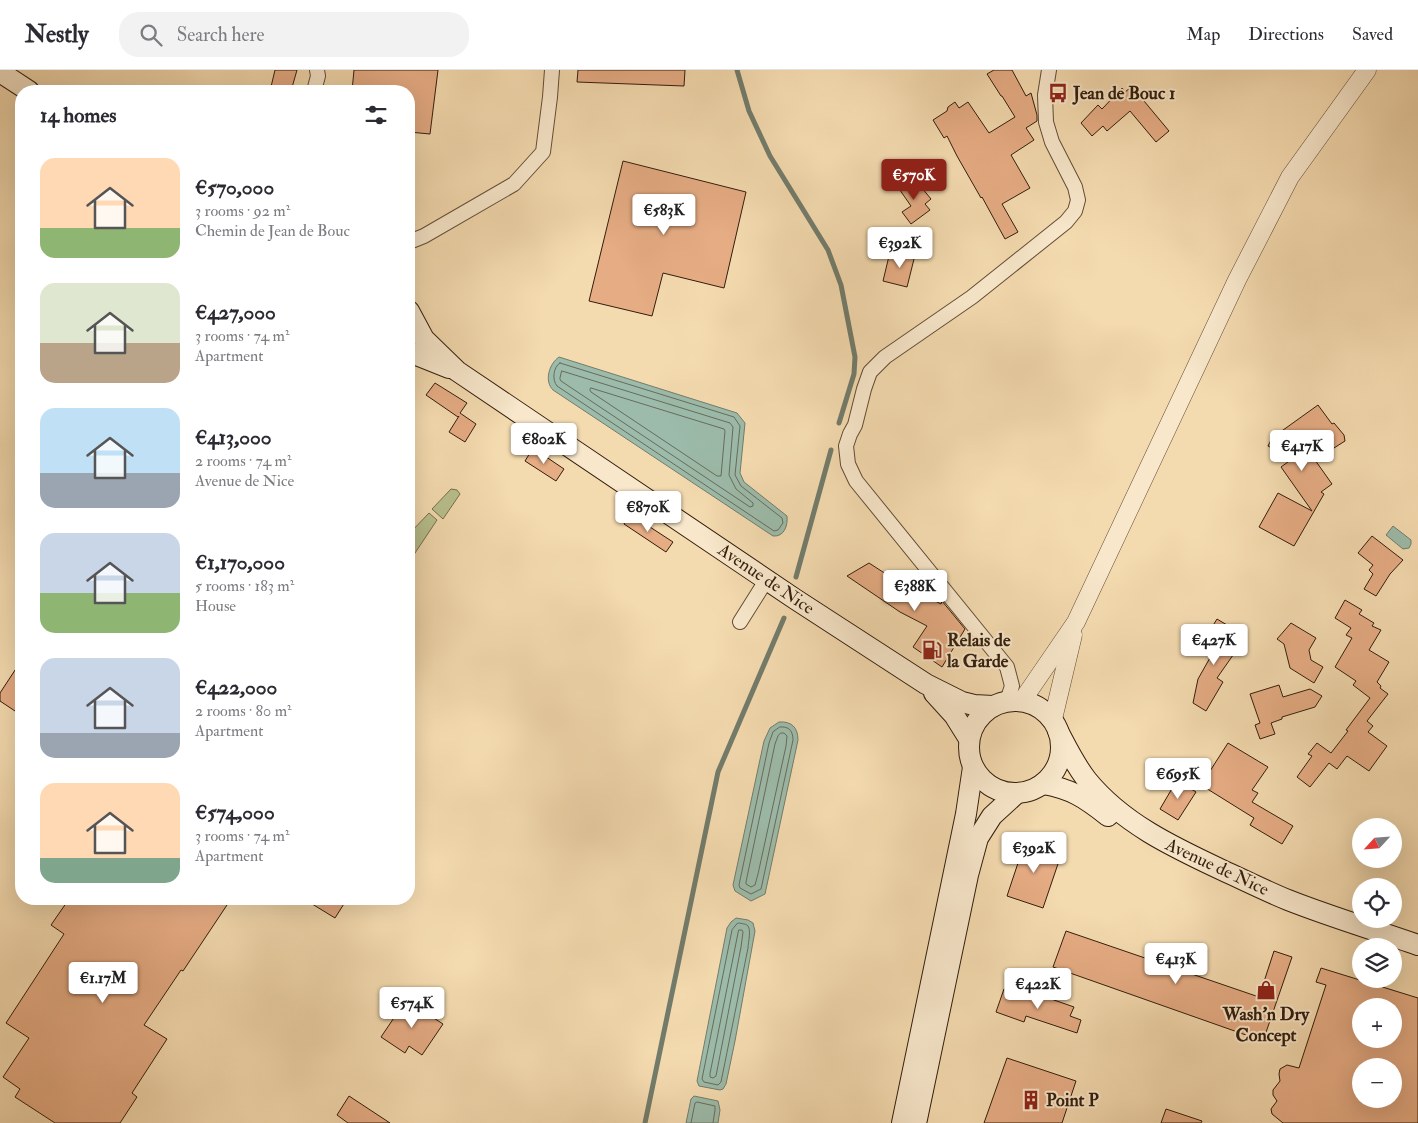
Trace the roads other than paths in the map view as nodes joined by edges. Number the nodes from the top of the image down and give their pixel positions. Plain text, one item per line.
1 (317, 70) edge
2 (552, 70) edge
3 (1049, 70) edge
4 (1367, 70) edge
5 (0, 72) edge
6 (20, 85) edge
7 (316, 85) edge
8 (424, 236) junction
9 (415, 240) edge
10 (415, 247) edge
11 (415, 322) edge
12 (415, 354) edge
13 (456, 371) junction
14 (767, 579) junction
15 (740, 622) dead end
16 (1076, 622) junction
17 (926, 684) junction
18 (1008, 703) junction
19 (1055, 725) junction
20 (969, 739) junction
21 (972, 767) junction
22 (1043, 784) junction
23 (1016, 794) junction
24 (1365, 938) edge
25 (1418, 945) edge
26 (1402, 951) edge
27 (1418, 956) edge
28 (902, 1123) edge
29 (916, 1123) edge

1 - 7 street
2 - 8 street
3 - 18 street
4 - 16 street
5 - 6 main road
8 - 9 street
8 - 10 street
11 - 13 main road, Avenue de Nice
12 - 13 main road, Avenue de Nice
13 - 14 main road, Avenue de Nice
14 - 15 street
14 - 17 main road, Avenue de Nice
16 - 18 street
16 - 19 street
17 - 18 main road, Avenue de Nice
17 - 20 main road, Avenue de Nice
18 - 19 main road
18 - 20 main road
19 - 22 main road
19 - 25 main road, Avenue de Nice
20 - 21 main road
21 - 23 main road
21 - 28 main road
22 - 23 main road
22 - 24 main road, Avenue de Nice
23 - 29 main road
26 - 27 main road

